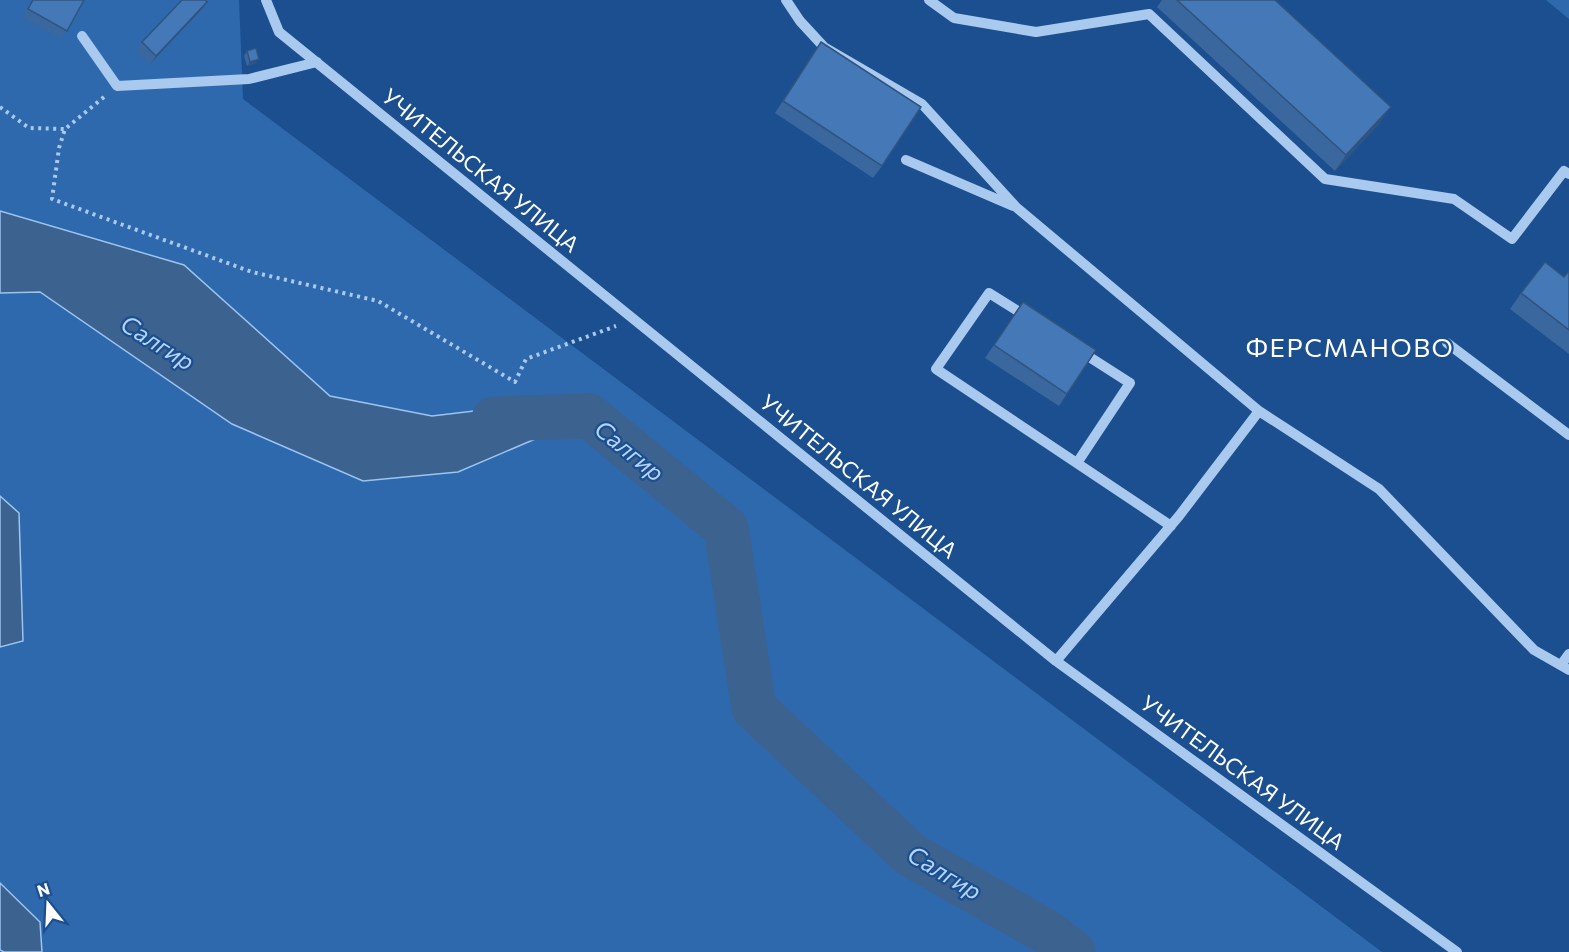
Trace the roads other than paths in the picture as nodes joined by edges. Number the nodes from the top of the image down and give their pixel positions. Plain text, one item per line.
1 (266, 0) edge
2 (786, 0) edge
3 (928, 0) edge
4 (82, 36) dead end
5 (317, 62) junction
6 (906, 160) dead end
7 (1569, 174) edge
8 (1016, 207) junction
9 (1040, 325) edge
10 (1447, 343) dead end
11 (1070, 344) edge
12 (1259, 411) junction
13 (1569, 435) edge
14 (1077, 463) junction
15 (1171, 526) junction
16 (1569, 654) edge
17 (1056, 661) junction
18 (1565, 667) edge
19 (1457, 952) edge

1 - 5 street, УЧИТЕЛЬСКАЯ УЛИЦА
2 - 8 street
3 - 7 street
4 - 5 street
5 - 17 street, УЧИТЕЛЬСКАЯ УЛИЦА
6 - 8 street
8 - 12 street
9 - 14 street
10 - 13 street
11 - 14 street
12 - 15 street
12 - 18 street
14 - 15 street
15 - 17 street
16 - 18 street
17 - 19 street, УЧИТЕЛЬСКАЯ УЛИЦА

